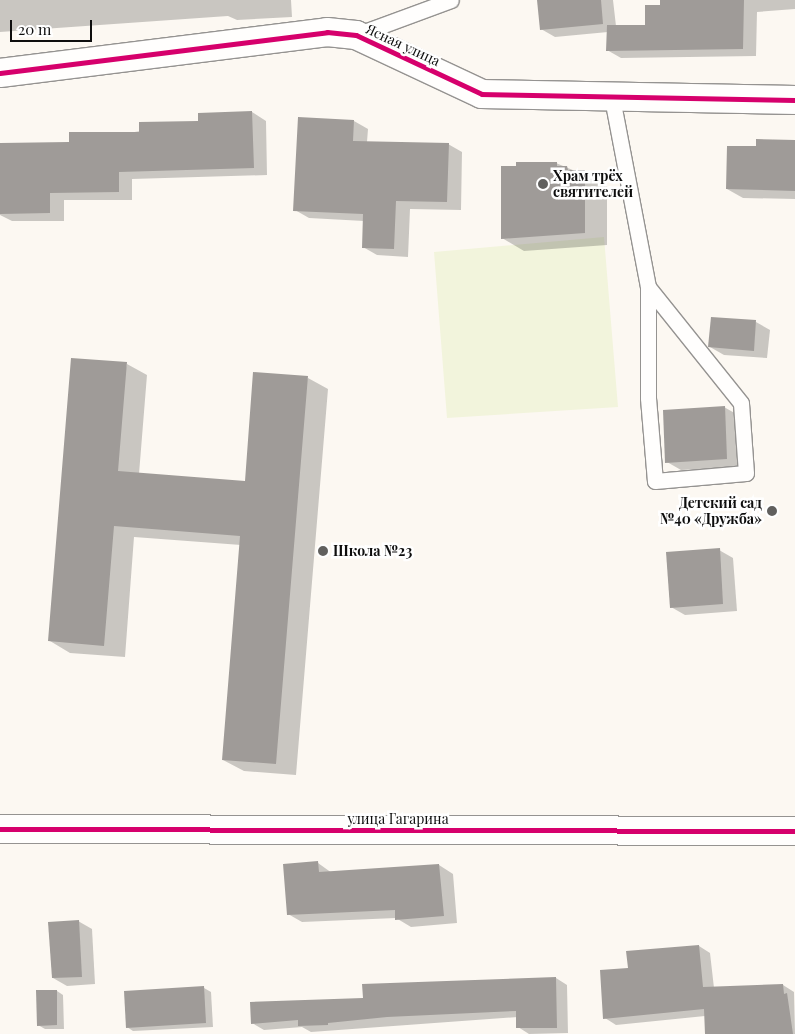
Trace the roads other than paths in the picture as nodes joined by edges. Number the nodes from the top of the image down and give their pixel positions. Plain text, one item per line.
1 (451, 0) edge
2 (356, 35) junction
3 (0, 73) edge
4 (612, 98) junction
5 (795, 100) edge
6 (648, 287) junction
7 (0, 828) edge
8 (795, 831) edge

1 - 2 lane
2 - 3 street, Ясная улица
2 - 4 street, Ясная улица
4 - 5 street, Ясная улица
4 - 6 lane
6 - 6 lane
7 - 8 street, улица Гагарина

